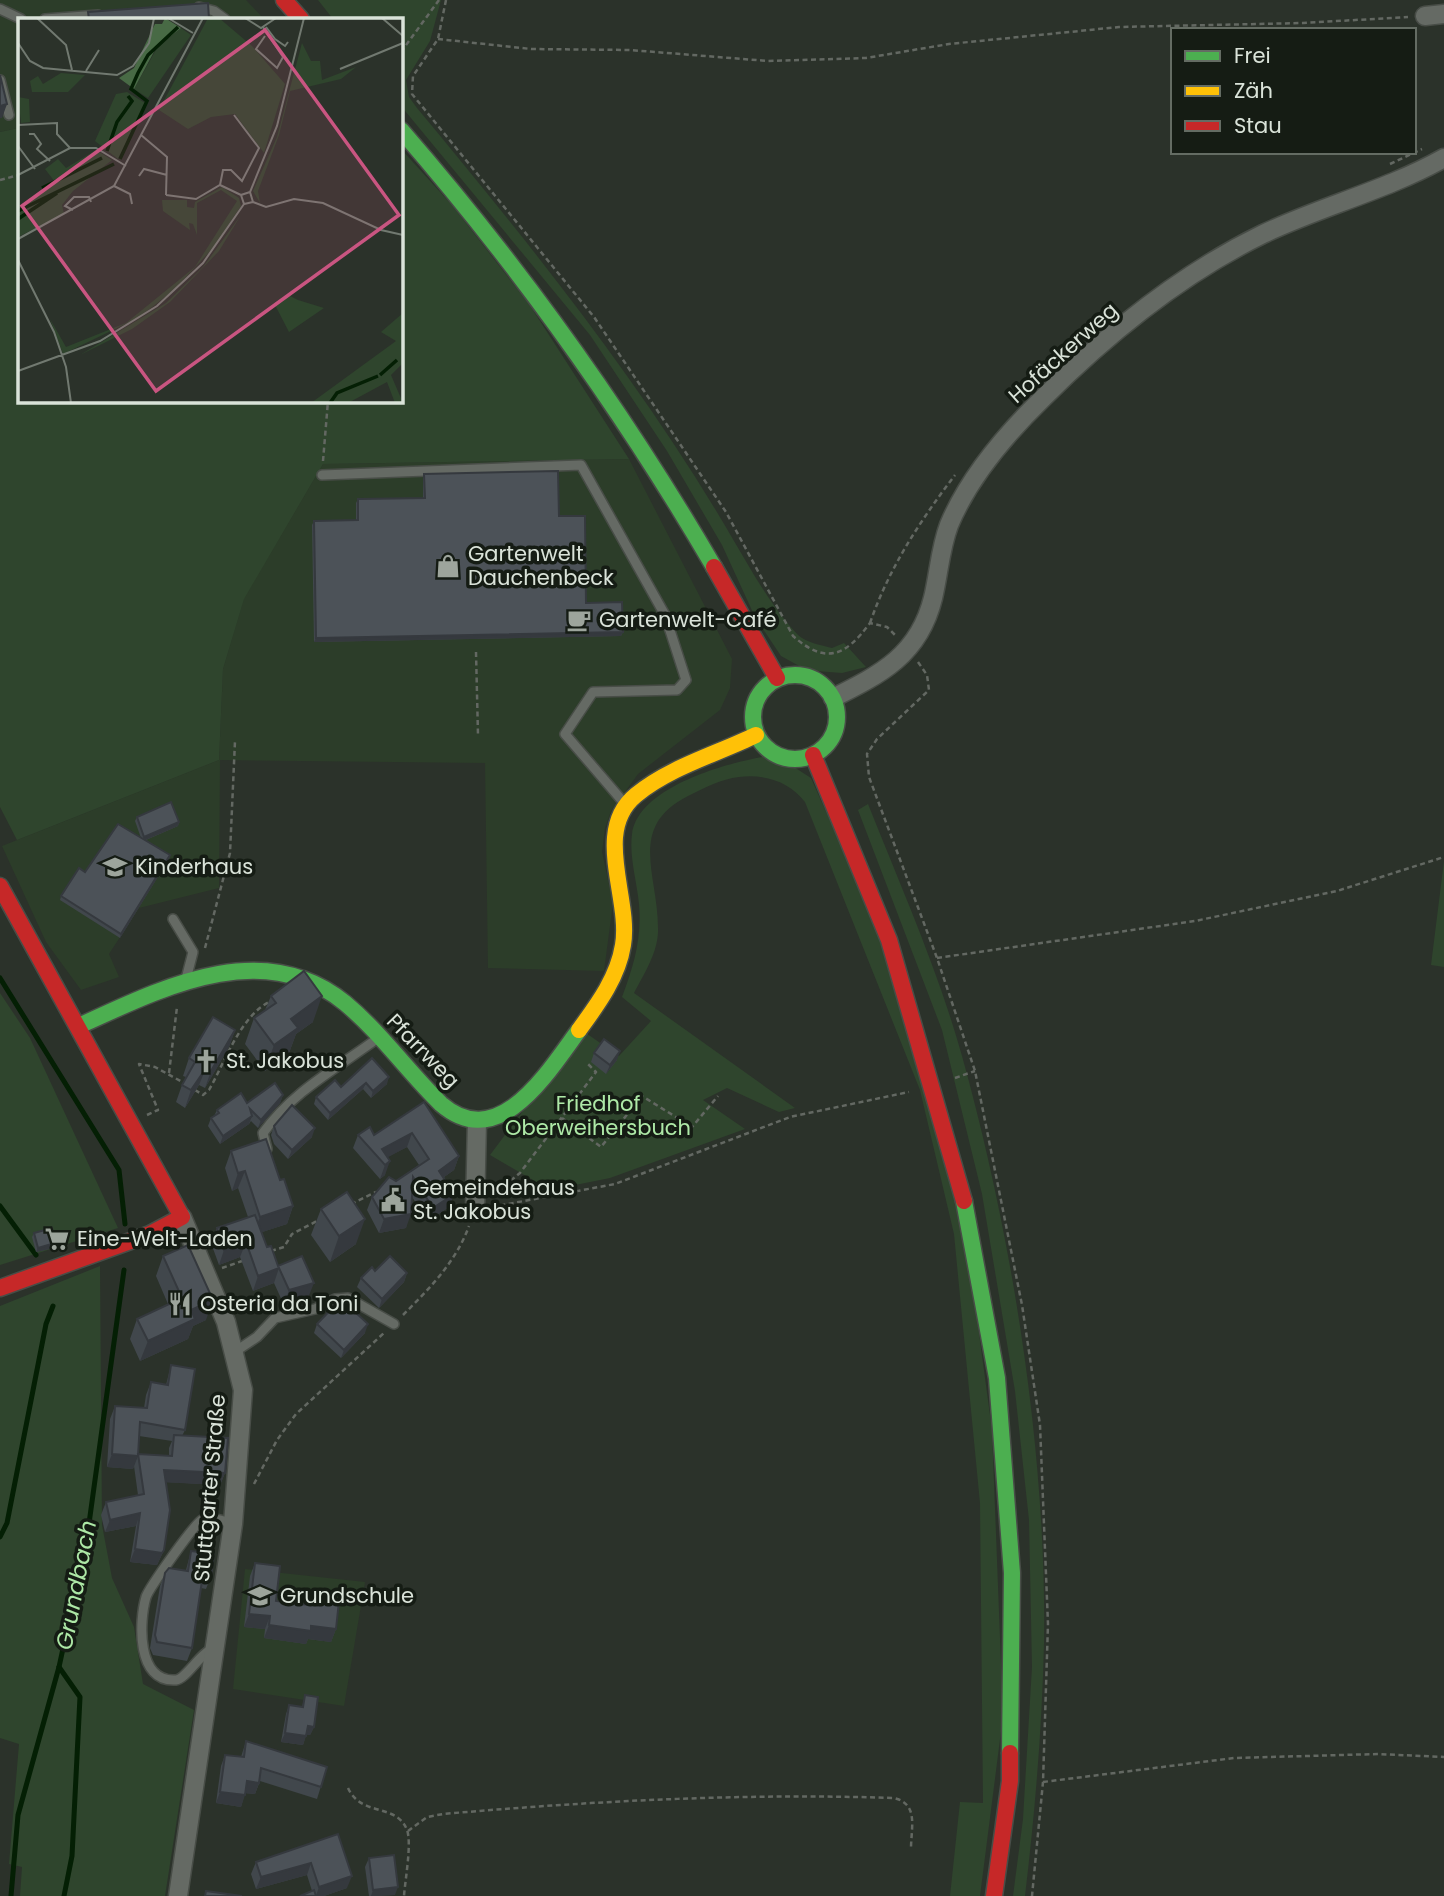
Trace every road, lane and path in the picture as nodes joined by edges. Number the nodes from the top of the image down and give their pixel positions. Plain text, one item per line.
1 (285, 0) edge
2 (439, 0) edge
3 (446, 0) edge
4 (181, 7) edge
5 (0, 9) edge
6 (114, 13) edge
7 (1444, 14) edge
8 (1425, 16) joint
9 (19, 18) edge
10 (56, 18) edge
11 (223, 18) edge
12 (300, 18) edge
13 (438, 38) junction
14 (402, 51) edge
15 (0, 80) edge
16 (9, 115) edge
17 (402, 131) edge
18 (1444, 158) edge
19 (18, 176) edge
20 (0, 180) edge
21 (328, 402) edge
22 (322, 475) joint
23 (909, 649) junction
24 (476, 652) dead end
25 (777, 678) junction
26 (833, 698) junction
27 (756, 735) junction
28 (478, 736) dead end
29 (235, 741) dead end
30 (813, 755) junction
31 (626, 805) junction
32 (1444, 856) edge
33 (0, 886) edge
34 (173, 919) dead end
35 (937, 958) junction
36 (189, 981) junction
37 (279, 998) edge
38 (79, 1026) junction
39 (378, 1038) junction
40 (586, 1062) dead end
41 (975, 1072) junction
42 (169, 1073) junction
43 (955, 1078) dead end
44 (909, 1092) dead end
45 (718, 1096) dead end
46 (562, 1118) junction
47 (132, 1121) junction
48 (477, 1121) junction
49 (270, 1164) edge
50 (387, 1186) edge
51 (340, 1210) edge
52 (475, 1210) junction
53 (328, 1216) edge
54 (182, 1217) junction
55 (271, 1251) edge
56 (245, 1261) edge
57 (205, 1274) junction
58 (0, 1288) edge
59 (394, 1324) junction
60 (236, 1350) junction
61 (252, 1488) dead end
62 (233, 1524) junction
63 (217, 1646) junction
64 (1444, 1757) edge
65 (1043, 1782) junction
66 (348, 1788) dead end
67 (408, 1831) junction
68 (911, 1849) dead end
69 (178, 1896) edge
70 (404, 1896) edge
71 (994, 1896) edge
72 (1032, 1896) edge

1 - 12 main road
2 - 14 path
3 - 13 path
4 - 11 lane
5 - 9 lane
6 - 10 lane
7 - 8 street
8 - 13 path
13 - 23 path
15 - 16 lane
17 - 25 main road
18 - 23 street, Hofäckerweg
19 - 20 path
21 - 22 path
22 - 31 lane
23 - 26 street, Hofäckerweg
23 - 35 path
24 - 28 path
25 - 26 main road
25 - 27 main road
26 - 30 main road
27 - 30 main road
27 - 31 main road
29 - 36 path
30 - 71 main road
31 - 48 main road
32 - 35 path
33 - 38 main road, Stuttgarter Straße
34 - 36 lane
35 - 41 path
36 - 38 main road, Pfarrweg
36 - 39 main road, Pfarrweg
36 - 42 path
37 - 42 path
38 - 47 main road, Stuttgarter Straße
39 - 48 main road, Pfarrweg
39 - 49 lane
40 - 46 path
41 - 43 path
41 - 65 path
42 - 47 path
44 - 52 path
45 - 46 path
46 - 52 path
47 - 54 main road, Stuttgarter Straße
48 - 52 street
50 - 51 path
52 - 59 path
53 - 55 path
54 - 57 street, Stuttgarter Straße
54 - 58 main road
56 - 57 path
57 - 60 street, Stuttgarter Straße
59 - 60 lane
59 - 61 path
60 - 62 street, Stuttgarter Straße
62 - 63 street, Stuttgarter Straße
62 - 63 lane
63 - 69 street, Stuttgarter Straße
64 - 65 path
65 - 72 path
66 - 67 path
67 - 68 path
67 - 70 path

